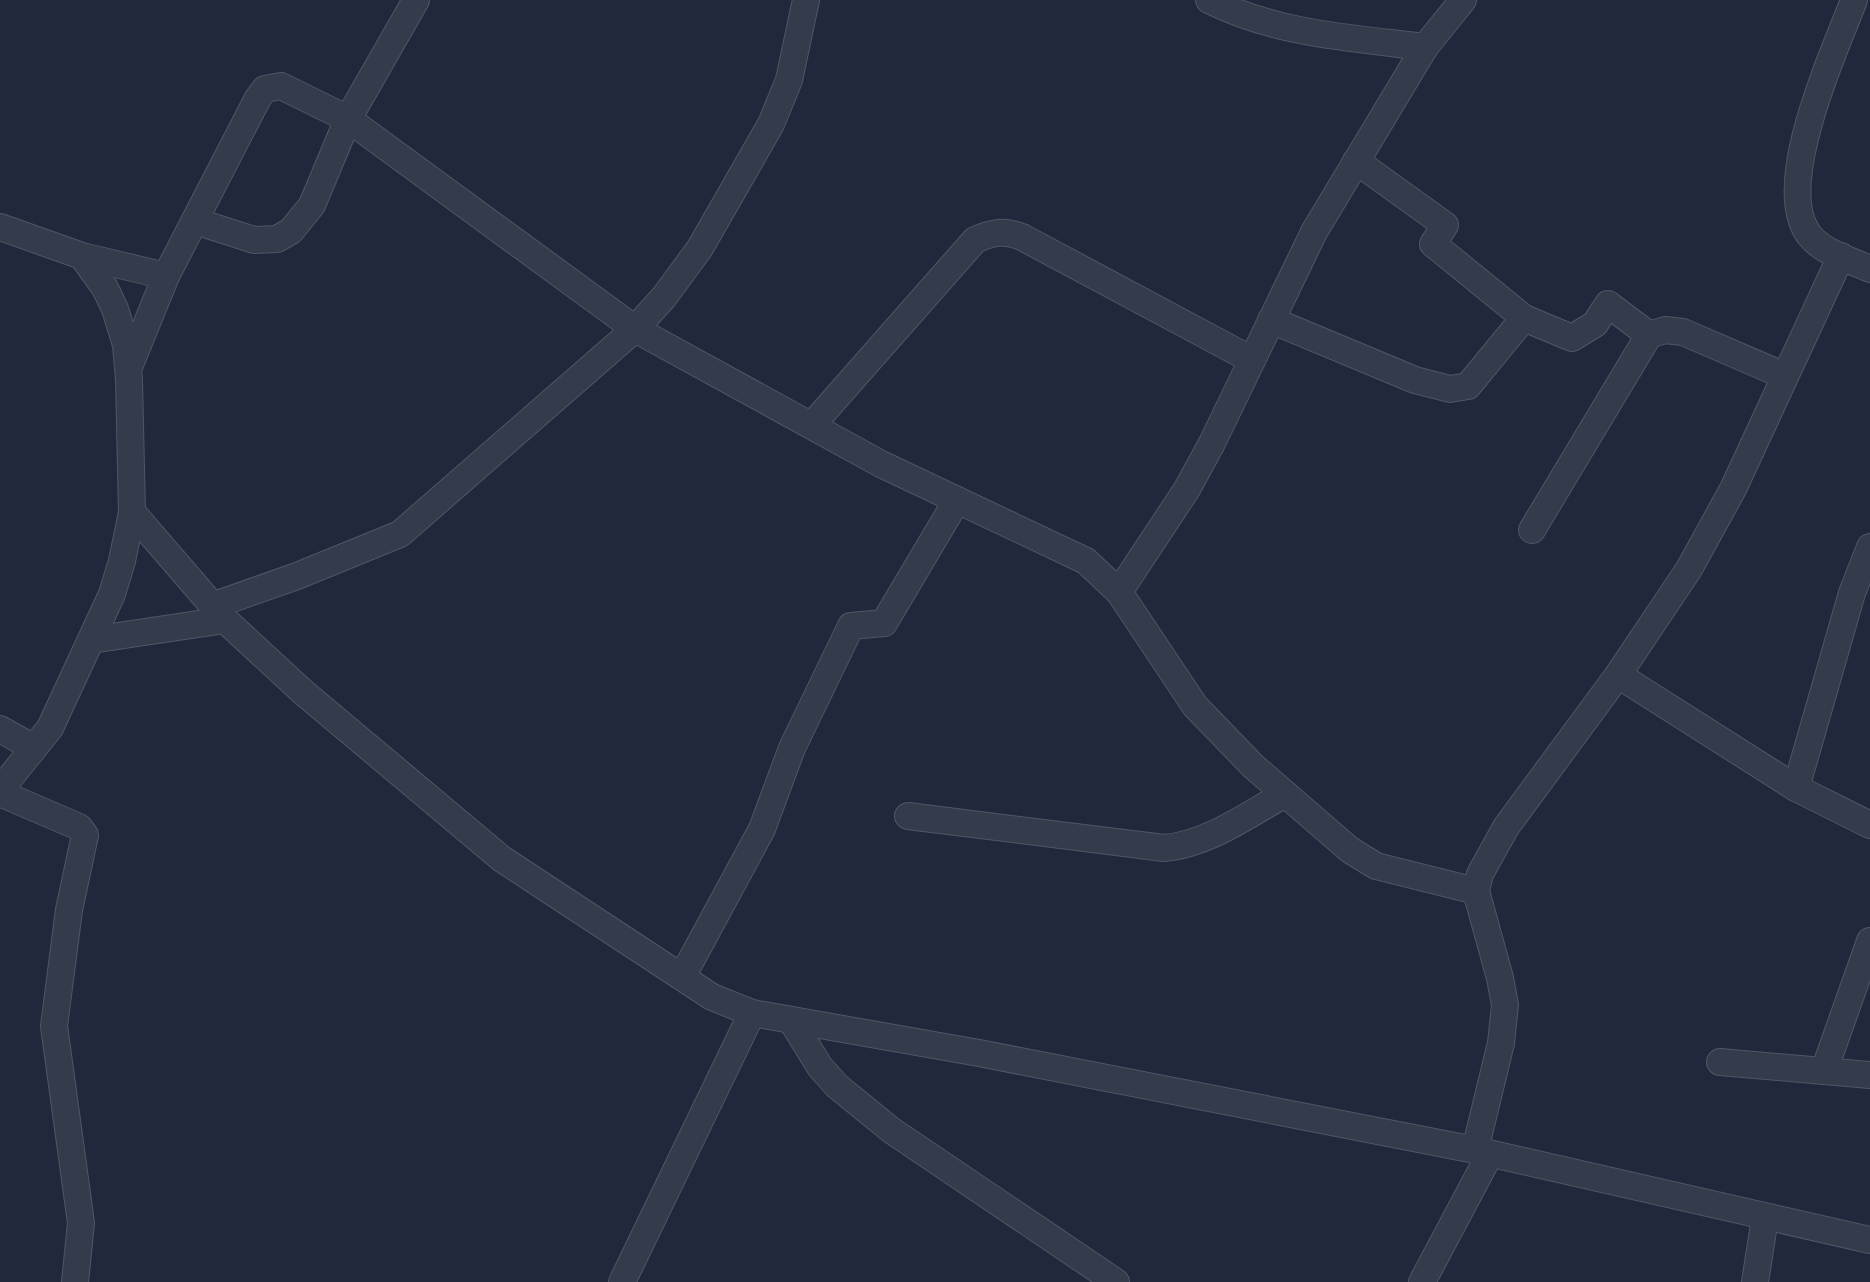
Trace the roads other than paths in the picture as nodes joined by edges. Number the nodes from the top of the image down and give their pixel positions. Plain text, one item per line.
1 (416, 0) edge
2 (806, 0) edge
3 (1209, 0) edge
4 (1463, 0) edge
5 (1854, 0) edge
6 (1425, 47) junction
7 (348, 119) junction
8 (1356, 161) junction
9 (195, 221) junction
10 (0, 227) edge
11 (82, 256) junction
12 (1841, 256) junction
13 (1870, 269) edge
14 (166, 276) junction
15 (1524, 318) junction
16 (1271, 320) junction
17 (635, 329) junction
18 (1649, 335) junction
19 (1252, 360) junction
20 (128, 370) junction
21 (1785, 376) junction
22 (812, 425) junction
23 (957, 500) junction
24 (132, 512) junction
25 (1532, 530) dead end
26 (1870, 547) edge
27 (1119, 592) junction
28 (219, 613) junction
29 (92, 640) junction
30 (1618, 675) junction
31 (0, 729) edge
32 (34, 748) junction
33 (1796, 788) junction
34 (0, 791) edge
35 (1285, 794) junction
36 (908, 816) dead end
37 (1870, 825) edge
38 (1476, 891) junction
39 (1870, 941) edge
40 (682, 977) junction
41 (752, 1012) junction
42 (791, 1020) junction
43 (1720, 1062) dead end
44 (1824, 1071) junction
45 (1870, 1075) edge
46 (1482, 1152) junction
47 (1765, 1218) junction
48 (1870, 1240) edge
49 (75, 1282) edge
50 (622, 1282) edge
51 (1116, 1282) edge
52 (1422, 1282) edge
53 (1755, 1282) edge

1 - 7 street
2 - 17 street
3 - 6 street
4 - 6 street
5 - 12 street
6 - 8 street
7 - 9 street
7 - 9 street
7 - 17 street
8 - 15 street
8 - 16 street
9 - 14 street
10 - 11 street
11 - 14 street
11 - 20 street
12 - 13 street
12 - 21 street
14 - 20 street
15 - 16 street
15 - 18 street
16 - 19 street
17 - 22 street
17 - 28 street
18 - 21 street
18 - 25 street
19 - 22 street
19 - 27 street
20 - 24 street
21 - 30 street
22 - 23 street
23 - 27 street
23 - 40 street
24 - 28 street
24 - 29 street
26 - 33 street
27 - 35 street
28 - 29 street
28 - 40 street
29 - 32 street
30 - 33 street
30 - 38 street
31 - 32 street
32 - 34 street
33 - 37 street
34 - 49 street
35 - 36 street
35 - 38 street
38 - 46 street
39 - 44 street
40 - 41 street
41 - 42 street
41 - 50 street
42 - 46 street
42 - 51 street
43 - 44 street
44 - 45 street
46 - 47 street
46 - 52 street
47 - 48 street
47 - 53 street

